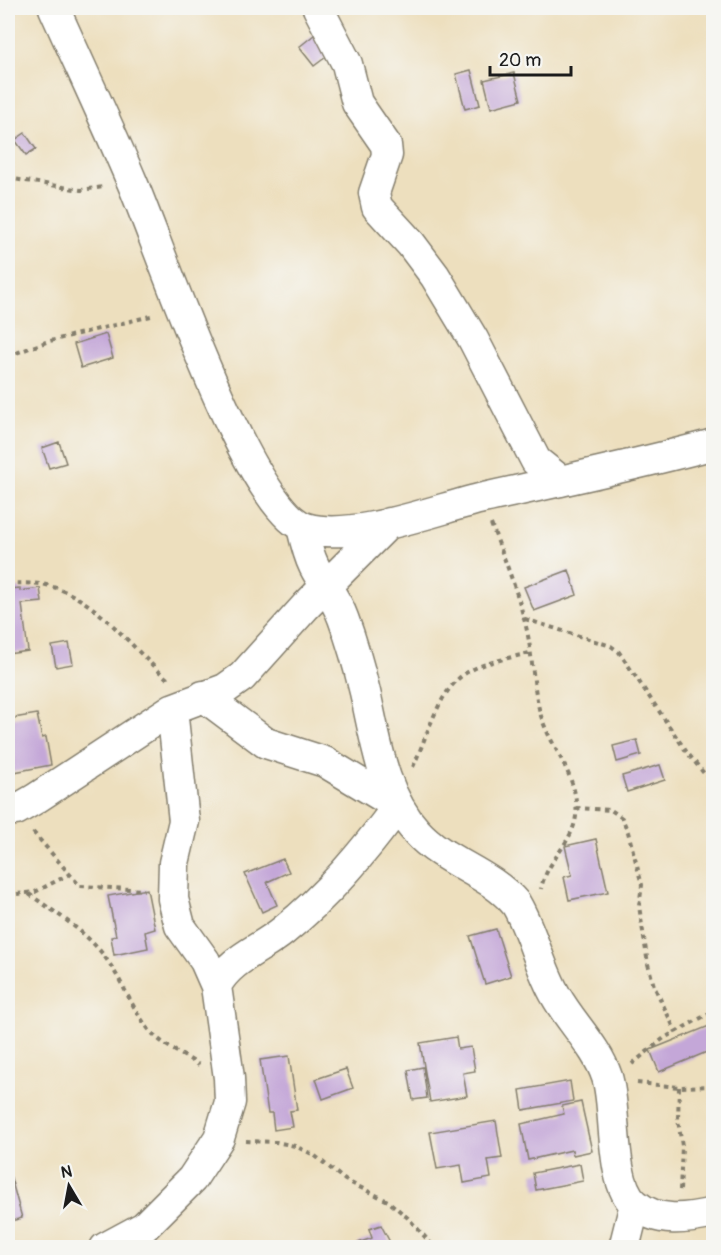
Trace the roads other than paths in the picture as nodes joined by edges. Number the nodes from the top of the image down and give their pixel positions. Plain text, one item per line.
1 (54, 8) edge
2 (318, 8) edge
3 (714, 444) edge
4 (561, 481) junction
5 (388, 523) junction
6 (302, 527) junction
7 (327, 587) junction
8 (203, 696) junction
9 (172, 709) junction
10 (398, 806) junction
11 (12, 810) edge
12 (216, 986) junction
13 (634, 1204) junction
14 (714, 1213) edge
15 (105, 1248) edge
16 (624, 1248) edge

1 - 6 street
2 - 4 street
3 - 4 street
4 - 5 street
5 - 6 street
5 - 7 street
6 - 7 street
7 - 8 street
7 - 10 street
8 - 9 street
8 - 10 street
9 - 11 street
9 - 12 street
10 - 12 street
10 - 13 street
12 - 15 street
13 - 14 street
13 - 16 street

